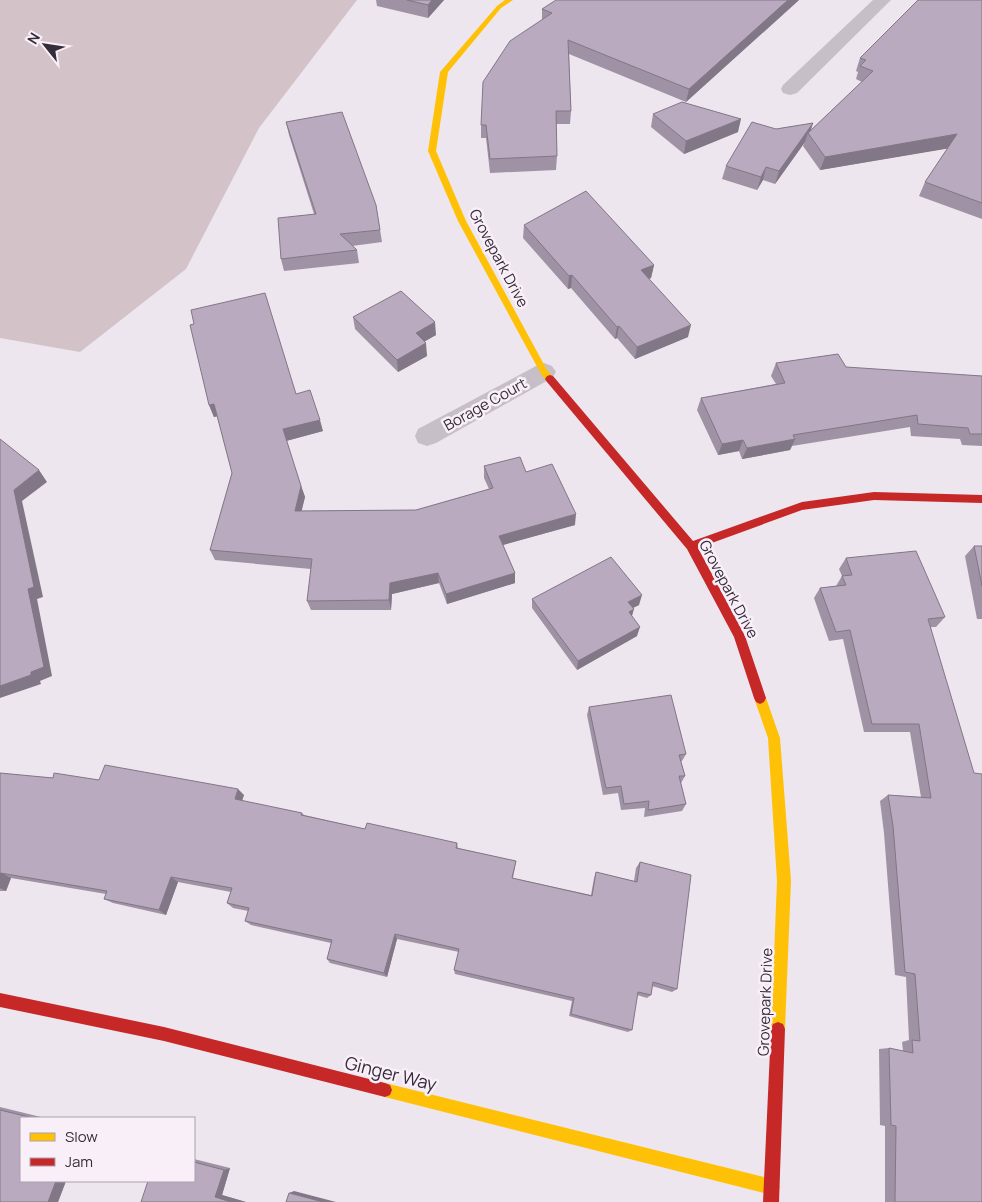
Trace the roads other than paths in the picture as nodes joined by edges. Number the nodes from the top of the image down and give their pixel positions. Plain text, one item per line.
1 (510, 0) edge
2 (883, 0) edge
3 (790, 89) dead end
4 (544, 372) junction
5 (426, 436) dead end
6 (982, 499) edge
7 (691, 546) junction
8 (0, 1000) edge
9 (772, 1187) junction
10 (771, 1202) edge

1 - 4 street, Grovepark Drive
2 - 3 street
4 - 5 street, Borage Court
4 - 7 street, Grovepark Drive
6 - 7 street
7 - 9 street, Grovepark Drive
8 - 9 street, Ginger Way
9 - 10 street, Grovepark Drive

